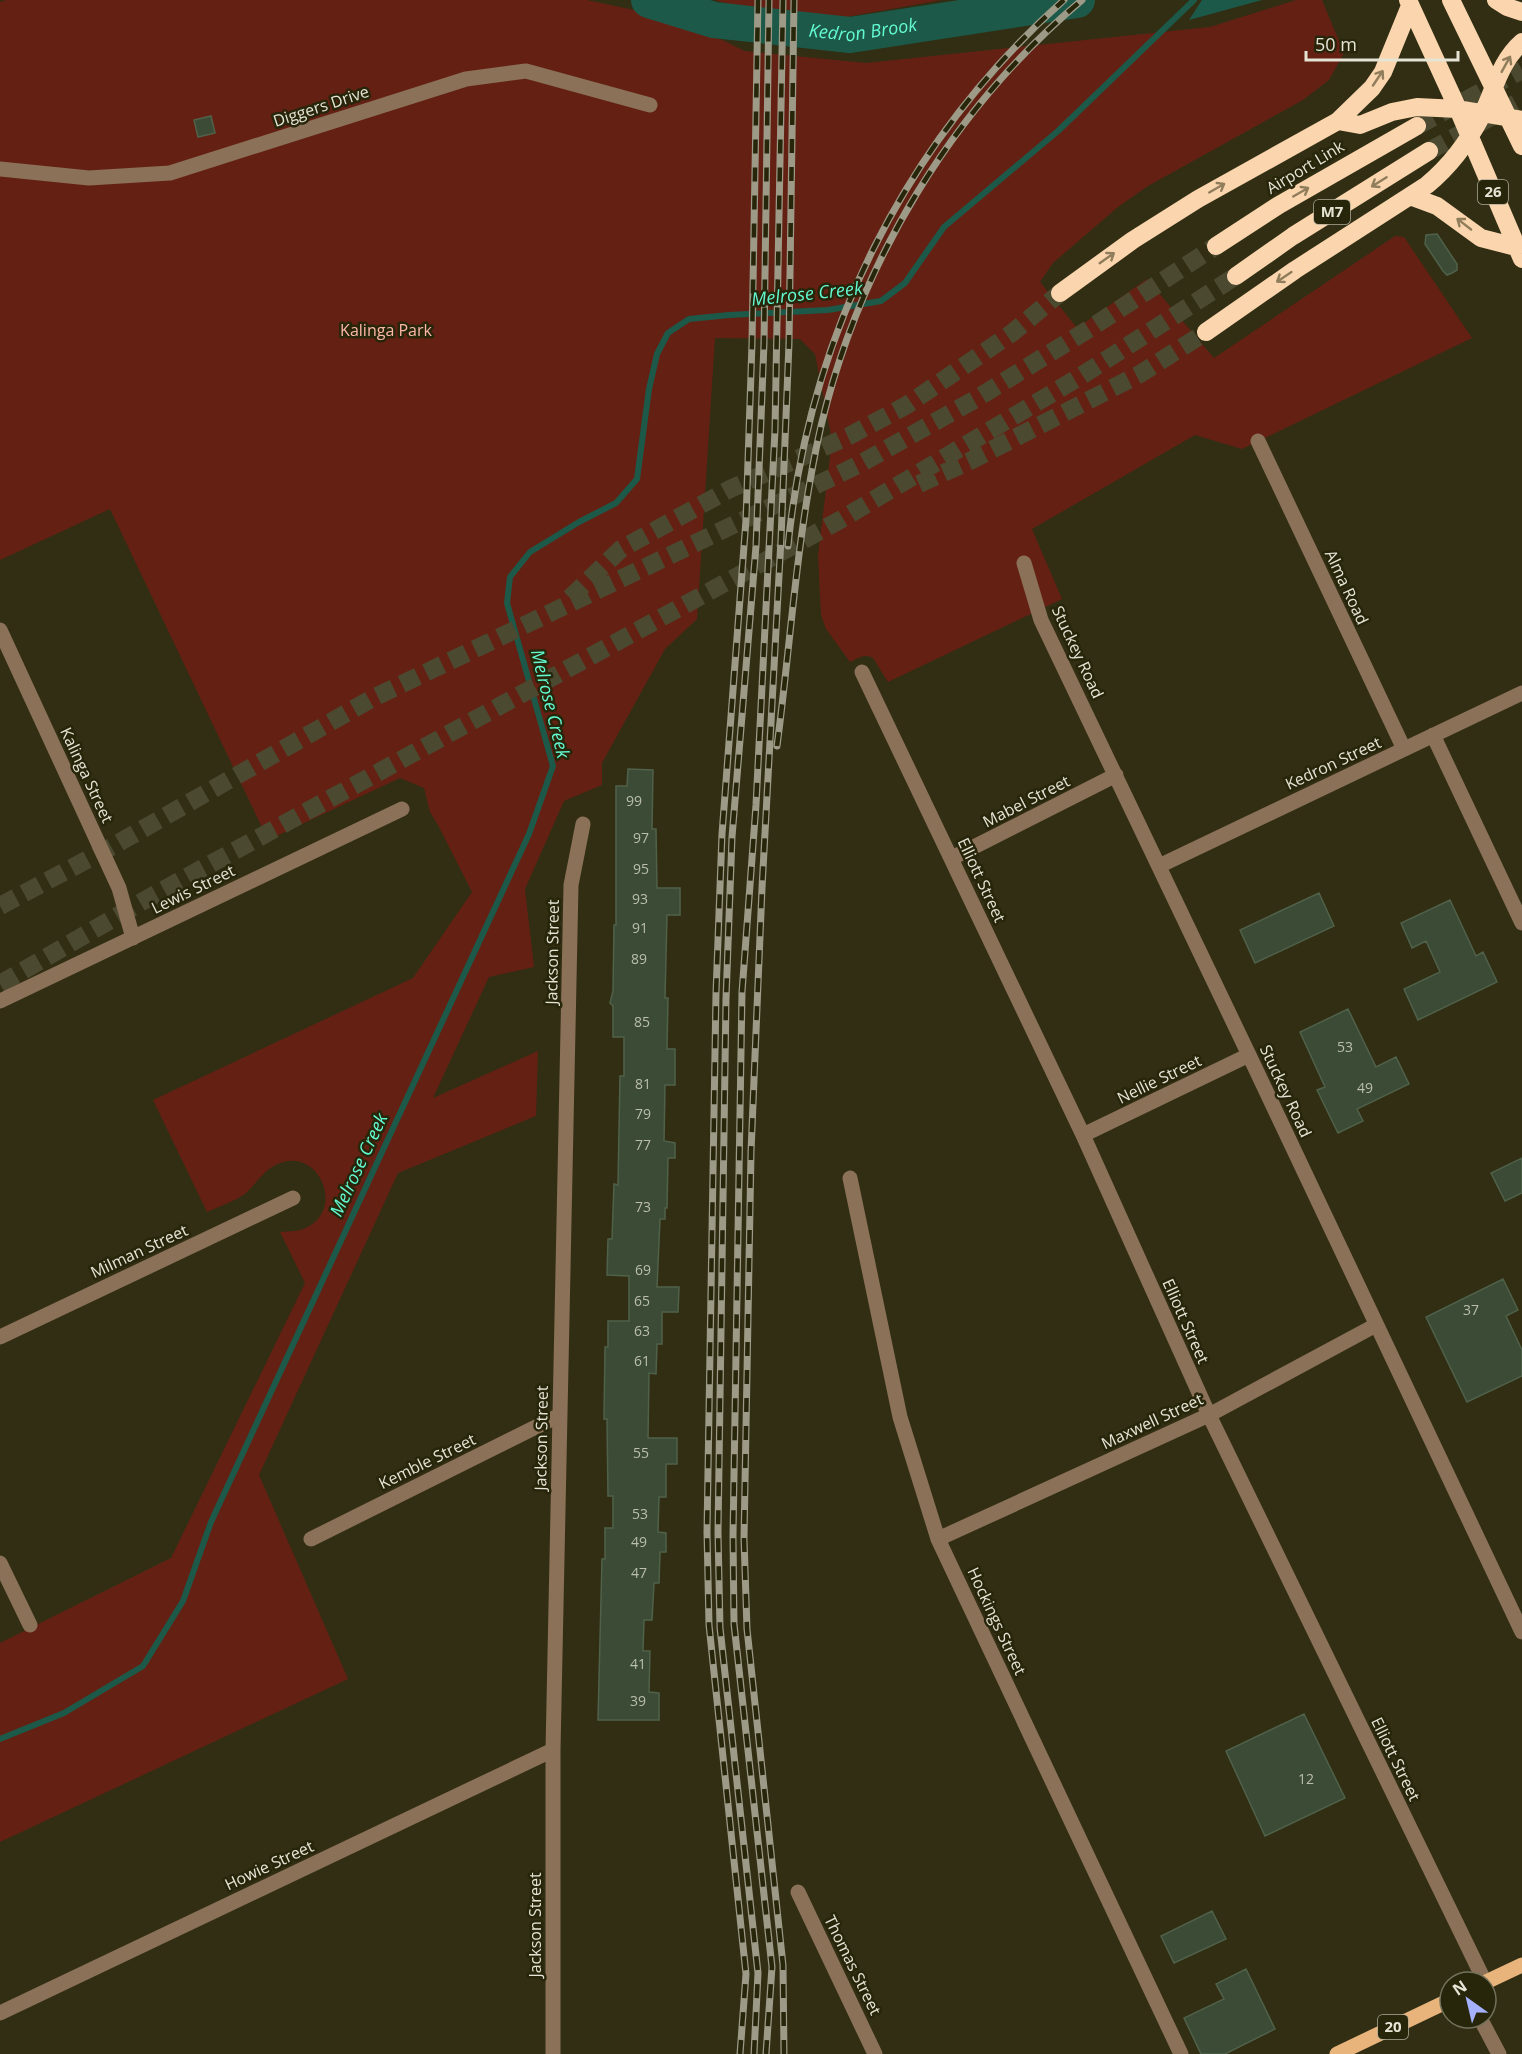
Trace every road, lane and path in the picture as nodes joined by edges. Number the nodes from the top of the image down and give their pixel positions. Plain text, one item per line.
1 (1451, 0) edge
2 (1496, 0) edge
3 (1409, 3) edge
4 (1522, 12) edge
5 (1522, 42) edge
6 (1492, 88) junction
7 (650, 105) dead end
8 (1458, 109) junction
9 (1482, 114) junction
10 (1516, 120) edge
11 (1338, 121) junction
12 (1417, 126) tunnel mouth
13 (1469, 136) junction
14 (1522, 146) edge
15 (1429, 152) tunnel mouth
16 (0, 169) edge
17 (1410, 196) junction
18 (1216, 246) tunnel mouth
19 (1519, 253) edge
20 (1236, 276) tunnel mouth
21 (1060, 293) tunnel mouth
22 (1206, 332) tunnel mouth
23 (1258, 441) dead end
24 (1024, 563) dead end
25 (0, 630) edge
26 (6, 660) edge
27 (862, 672) dead end
28 (1522, 693) edge
29 (1433, 735) junction
30 (1404, 749) junction
31 (1116, 775) junction
32 (402, 809) dead end
33 (583, 824) dead end
34 (952, 858) junction
35 (1159, 866) junction
36 (1522, 923) edge
37 (133, 938) junction
38 (0, 1001) edge
39 (1250, 1055) junction
40 (1083, 1135) junction
41 (850, 1178) dead end
42 (293, 1198) dead end
43 (1376, 1325) junction
44 (0, 1337) edge
45 (560, 1415) junction
46 (1209, 1415) junction
47 (311, 1539) dead end
48 (938, 1539) junction
49 (0, 1563) edge
50 (30, 1626) dead end
51 (1522, 1632) edge
52 (553, 1750) junction
53 (798, 1892) dead end
54 (1522, 1965) edge
55 (1479, 1970) edge
56 (1498, 1976) edge
57 (1438, 2006) edge
58 (0, 2013) edge
59 (1486, 2030) edge
60 (553, 2054) edge
61 (875, 2054) edge
62 (1181, 2054) edge
63 (1337, 2054) edge
64 (1499, 2054) edge

1 - 6 highway
2 - 4 highway
3 - 8 highway, 26
11 -> 3 highway
6 -> 5 highway
6 - 9 highway
6 - 10 highway
7 - 16 street, Diggers Drive
8 - 9 highway
8 - 11 highway
8 - 13 highway, 26
9 - 10 highway
9 - 13 highway
10 - 14 highway
21 -> 11 highway
18 -> 12 highway, Airport Link / M7
13 - 17 highway
13 - 19 highway, 26
15 -> 20 highway, M7
19 -> 17 highway
17 -> 22 highway
23 - 30 street, Alma Road
24 - 31 street, Stuckey Road
25 - 26 street, Kalinga Street
26 - 37 street, Kalinga Street
27 - 34 street, Elliott Street
28 - 29 street, Kedron Street
29 - 30 street, Kedron Street
29 - 36 street
30 - 35 street, Kedron Street
31 - 34 street, Mabel Street
31 - 35 street, Stuckey Road
32 - 37 street, Lewis Street
33 - 45 street, Jackson Street
34 - 40 street, Elliott Street
35 - 39 street, Stuckey Road
37 - 38 street, Lewis Street
39 - 40 street, Nellie Street
39 - 43 street, Stuckey Road
40 - 46 street, Elliott Street
41 - 48 street, Hockings Street
42 - 44 street, Milman Street
43 - 46 street, Maxwell Street
43 - 51 street, Stuckey Road
45 - 47 street, Kemble Street
45 - 52 street, Jackson Street
46 - 48 street, Maxwell Street
46 - 55 street, Elliott Street
48 - 62 street, Hockings Street
49 - 50 street
52 - 58 street, Howie Street
52 - 60 street, Jackson Street
53 - 61 street, Thomas Street
54 - 56 main road
57 - 63 main road, 20
59 - 64 street

